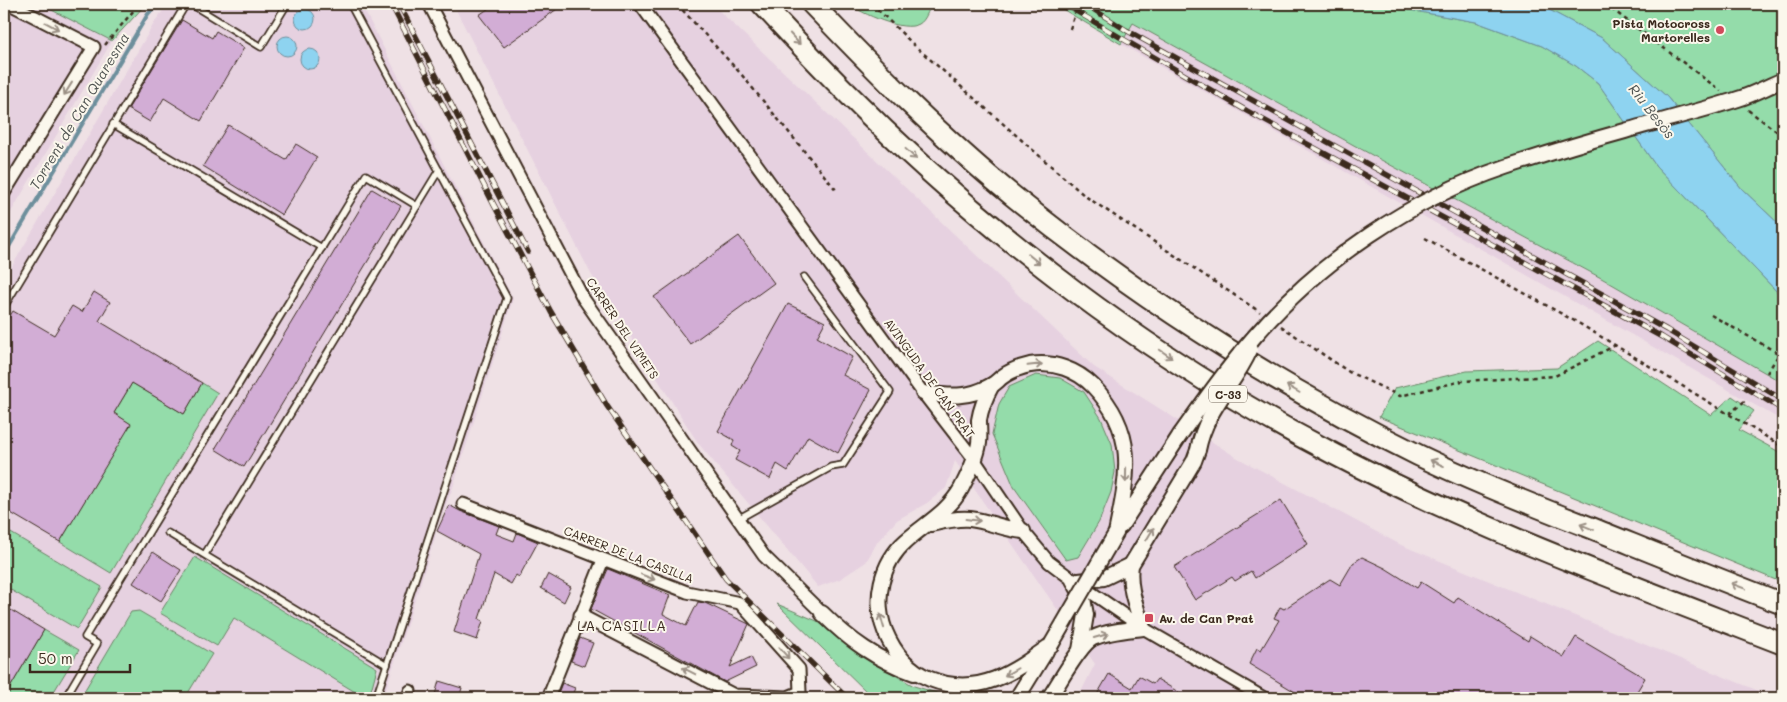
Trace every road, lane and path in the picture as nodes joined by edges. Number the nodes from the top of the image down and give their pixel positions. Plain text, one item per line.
1 (10, 4) edge
2 (139, 4) edge
3 (186, 4) edge
4 (191, 4) edge
5 (287, 4) edge
6 (350, 4) edge
7 (429, 4) edge
8 (640, 4) edge
9 (677, 4) edge
10 (762, 4) edge
11 (812, 4) edge
12 (872, 4) edge
13 (1078, 4) edge
14 (1605, 4) edge
15 (1070, 29) dead end
16 (94, 47) junction
17 (1783, 80) edge
18 (1728, 96) dead end
19 (1744, 107) dead end
20 (113, 124) junction
21 (1783, 136) edge
22 (439, 170) junction
23 (837, 192) dead end
24 (4, 193) edge
25 (417, 206) junction
26 (1425, 238) dead end
27 (322, 248) junction
28 (804, 277) dead end
29 (4, 307) edge
30 (1262, 313) dead end
31 (1711, 315) dead end
32 (1278, 324) dead end
33 (1257, 334) junction
34 (1616, 345) junction
35 (1779, 354) junction
36 (1783, 356) edge
37 (1766, 373) dead end
38 (992, 385) junction
39 (924, 393) junction
40 (1746, 400) dead end
41 (1729, 414) junction
42 (1783, 447) edge
43 (974, 460) junction
44 (463, 504) dead end
45 (738, 519) junction
46 (926, 526) junction
47 (1023, 531) junction
48 (168, 533) dead end
49 (1116, 533) junction
50 (205, 554) junction
51 (603, 560) junction
52 (1131, 565) junction
53 (1073, 580) junction
54 (1783, 604) edge
55 (822, 613) joint
56 (580, 615) junction
57 (1143, 628) junction
58 (1051, 644) junction
59 (1783, 644) edge
60 (1080, 651) junction
61 (387, 665) junction
62 (917, 674) junction
63 (1019, 696) edge
64 (65, 698) edge
65 (376, 698) edge
66 (548, 698) edge
67 (1049, 698) edge
68 (1264, 698) edge

1 -> 16 street
2 - 16 path
3 - 20 lane
4 - 5 lane
6 - 22 lane
7 - 45 street, CARRER DEL VIMETS
8 - 39 street, AVINGUDA DE CAN PRAT
9 - 23 path
10 -> 59 highway, C-33
54 -> 11 highway
12 - 30 path
13 - 15 path
14 - 18 path
16 -> 24 street
17 - 33 street, bridge
19 - 21 path
20 - 27 lane
20 - 29 lane
22 - 25 lane
22 - 61 lane
25 - 27 lane
25 - 50 lane
26 - 34 path
27 - 64 lane
28 - 45 lane
31 - 35 path
32 - 34 path
33 - 49 street, bridge
52 -> 33 street, bridge
34 - 41 path
35 - 36 path
35 - 37 path
38 - 39 street
38 - 43 street
38 -> 49 street
39 - 43 street, AVINGUDA DE CAN PRAT
40 - 41 path
41 - 42 path
43 - 46 street
43 - 47 street, AVINGUDA DE CAN PRAT
44 - 51 street, CARRER DE LA CASILLA
45 - 55 street, CARRER DEL VIMETS
46 -> 47 street
62 -> 46 street
47 - 53 street, AVINGUDA DE CAN PRAT
48 - 50 lane
49 - 58 street, bridge
50 - 61 lane
51 - 56 street
51 -> 56 street, CARRER DE LA CASILLA
52 - 53 street
52 - 57 street
53 - 57 street, AVINGUDA DE CAN PRAT
53 - 60 street
55 - 62 street
56 - 66 street
60 -> 57 street
57 - 68 street, AVINGUDA DE CAN PRAT
58 -> 62 street
58 - 63 street
60 - 67 street
61 - 65 lane

